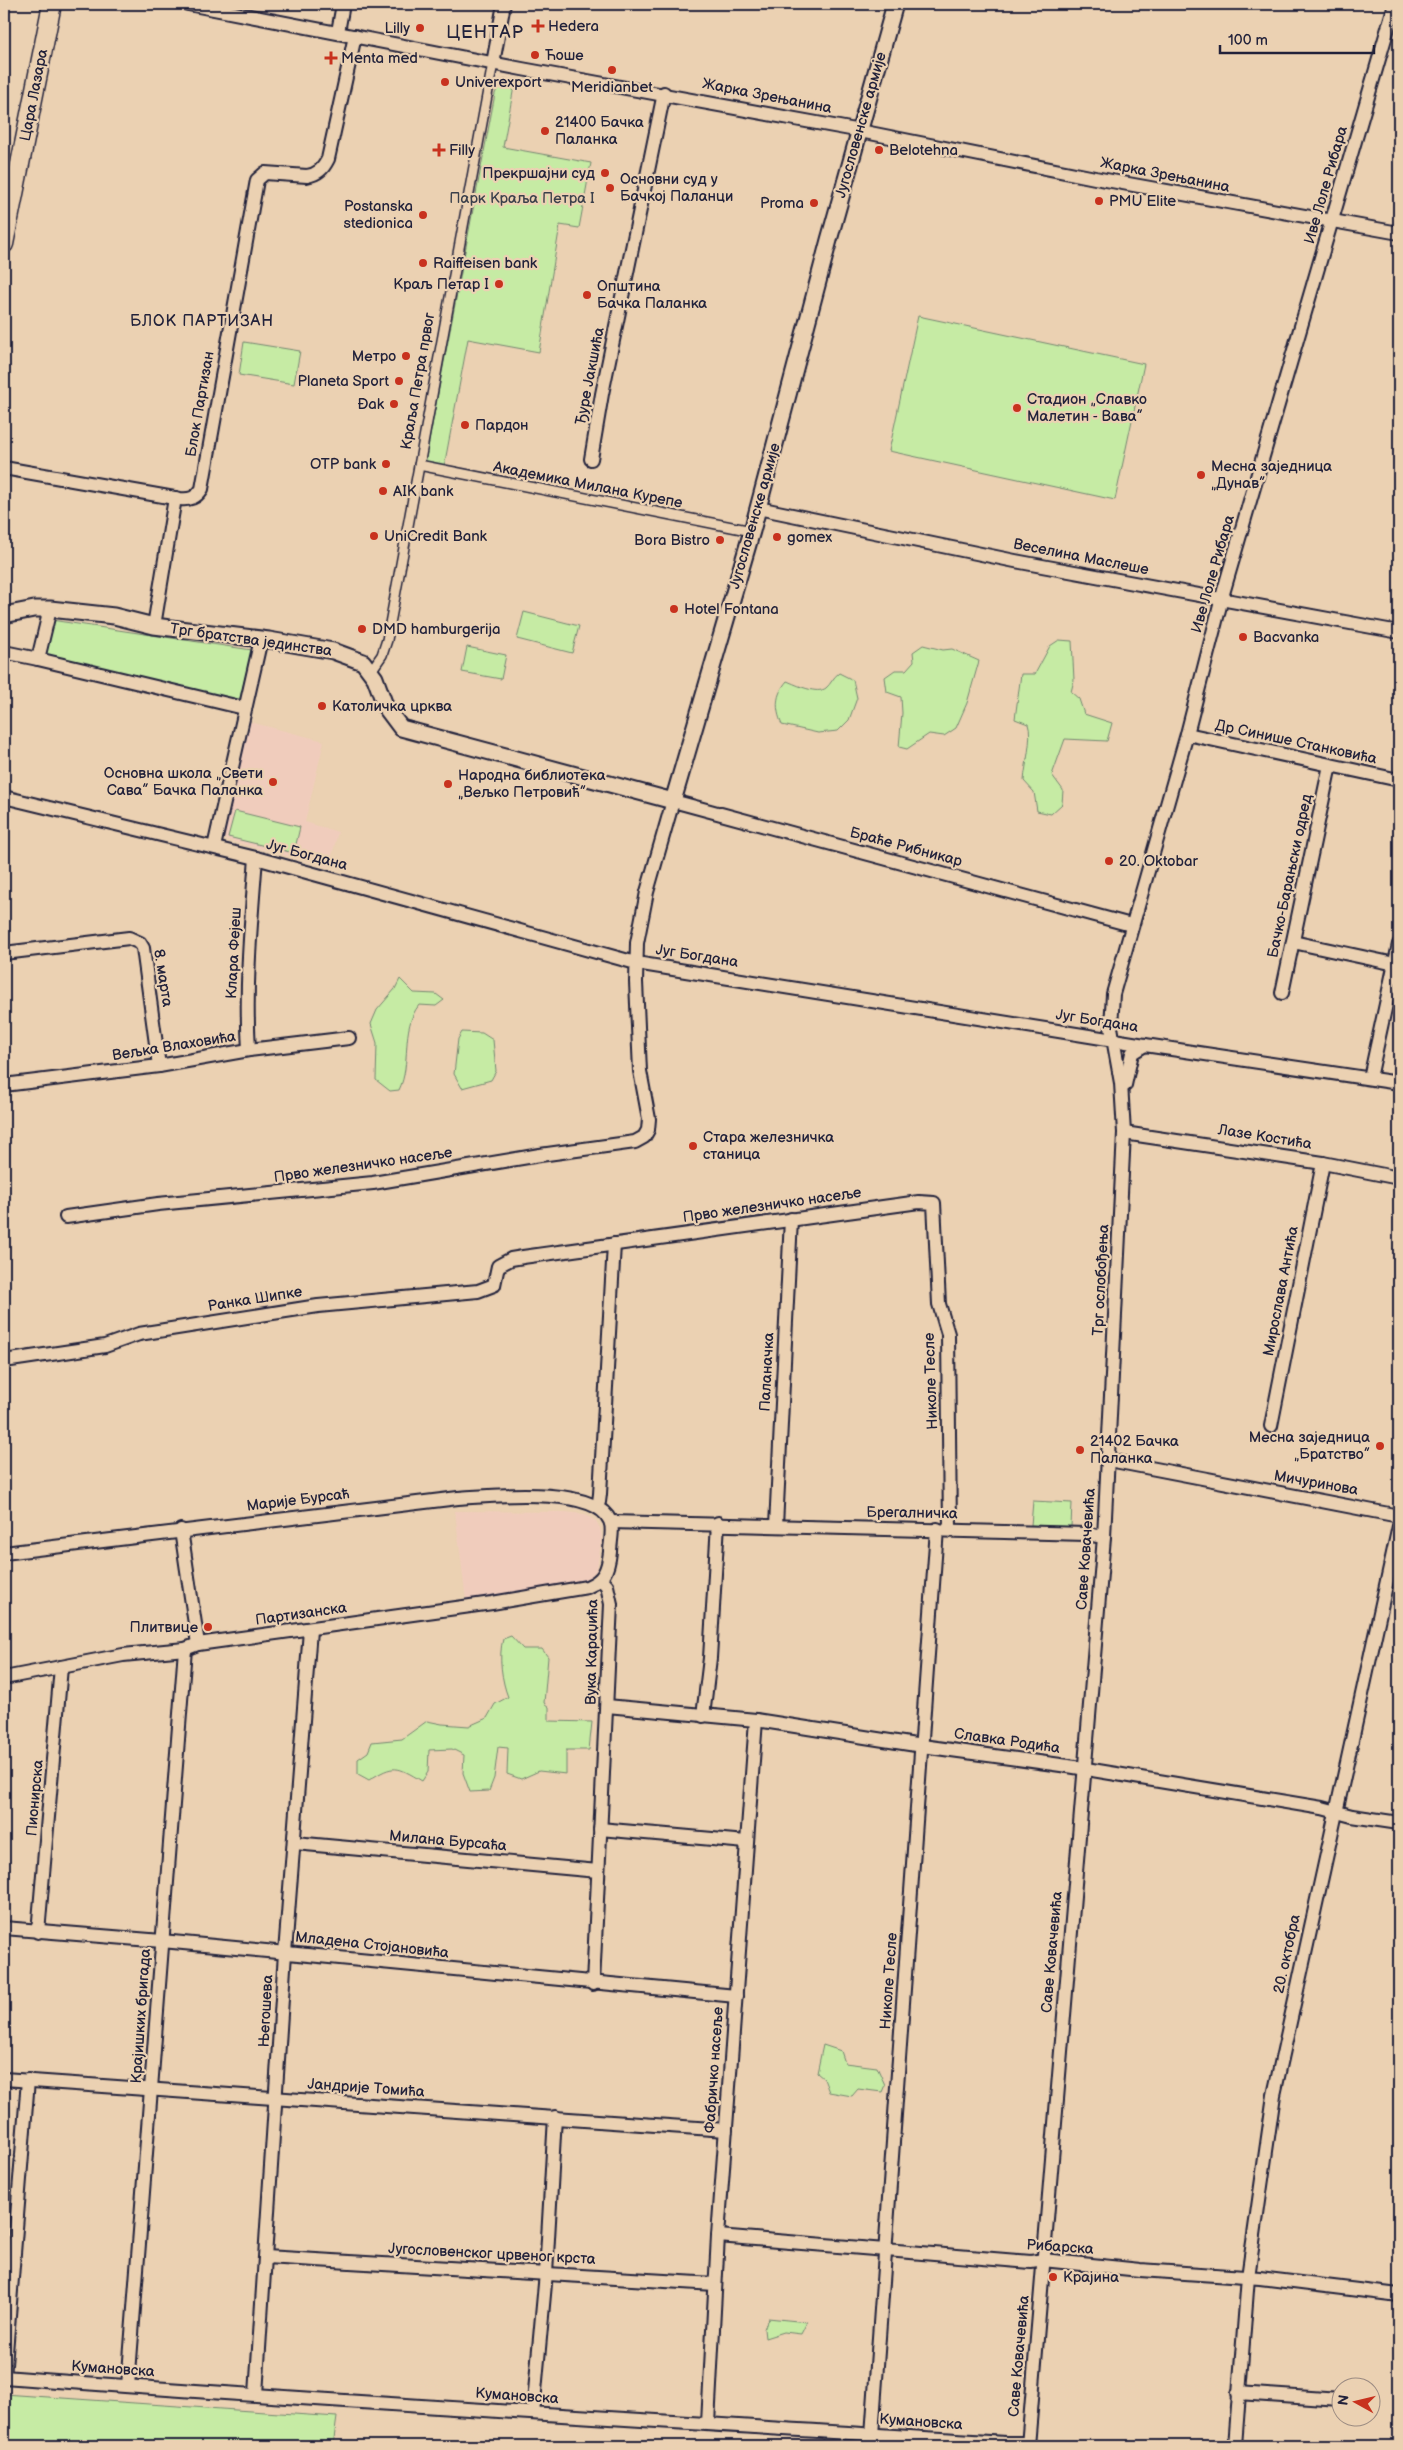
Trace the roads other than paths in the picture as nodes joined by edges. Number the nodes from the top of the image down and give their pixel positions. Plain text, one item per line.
1 (52, 4) edge
2 (188, 4) edge
3 (343, 4) edge
4 (504, 4) edge
5 (895, 4) edge
6 (1394, 4) edge
7 (338, 32) junction
8 (355, 36) junction
9 (492, 63) junction
10 (664, 93) junction
11 (860, 130) junction
12 (1332, 223) junction
13 (1399, 233) edge
14 (4, 244) edge
15 (591, 459) dead end
16 (419, 465) junction
17 (4, 468) edge
18 (174, 498) junction
19 (758, 508) junction
20 (752, 532) junction
21 (1221, 600) junction
22 (50, 609) junction
23 (4, 615) edge
24 (154, 626) junction
25 (1399, 632) edge
26 (261, 639) junction
27 (4, 652) edge
28 (38, 659) junction
29 (371, 671) junction
30 (244, 708) junction
31 (1187, 734) junction
32 (1330, 765) junction
33 (1399, 780) edge
34 (4, 797) edge
35 (673, 801) junction
36 (214, 847) junction
37 (256, 858) junction
38 (1131, 925) junction
39 (1293, 942) junction
40 (1399, 944) edge
41 (4, 953) edge
42 (636, 963) junction
43 (1395, 964) junction
44 (1282, 993) dead end
45 (349, 1038) dead end
46 (1113, 1040) junction
47 (1145, 1045) junction
48 (249, 1050) junction
49 (159, 1066) junction
50 (1370, 1078) junction
51 (1399, 1083) edge
52 (4, 1085) edge
53 (1123, 1100) junction
54 (650, 1119) joint
55 (1124, 1133) junction
56 (1323, 1162) junction
57 (1399, 1178) edge
58 (934, 1203) joint
59 (66, 1217) dead end
60 (791, 1219) junction
61 (614, 1244) junction
62 (498, 1266) joint
63 (4, 1361) edge
64 (1271, 1426) dead end
65 (1109, 1460) junction
66 (596, 1506) junction
67 (1399, 1516) edge
68 (611, 1522) junction
69 (718, 1523) junction
70 (776, 1526) junction
71 (1399, 1526) edge
72 (181, 1530) junction
73 (944, 1530) junction
74 (1104, 1537) junction
75 (4, 1553) edge
76 (601, 1579) junction
77 (310, 1630) junction
78 (198, 1644) junction
79 (185, 1648) junction
80 (61, 1667) junction
81 (4, 1678) edge
82 (607, 1706) junction
83 (703, 1716) junction
84 (756, 1720) junction
85 (922, 1746) junction
86 (1084, 1769) junction
87 (1336, 1812) junction
88 (1399, 1824) edge
89 (600, 1829) junction
90 (746, 1842) junction
91 (295, 1843) junction
92 (598, 1871) junction
93 (4, 1928) edge
94 (38, 1932) junction
95 (162, 1941) junction
96 (285, 1953) junction
97 (593, 1984) junction
98 (736, 1996) junction
99 (4, 2079) edge
100 (28, 2080) junction
101 (152, 2089) junction
102 (277, 2099) junction
103 (554, 2117) junction
104 (726, 2130) junction
105 (718, 2236) junction
106 (886, 2250) junction
107 (266, 2257) junction
108 (1043, 2260) junction
109 (546, 2273) junction
110 (1248, 2277) junction
111 (715, 2284) junction
112 (1399, 2295) edge
113 (4, 2377) edge
114 (128, 2386) junction
115 (1238, 2393) junction
116 (256, 2394) junction
117 (1330, 2399) edge
118 (533, 2413) junction
119 (708, 2423) junction
120 (872, 2435) junction
121 (1028, 2445) edge
122 (1235, 2446) edge

1 - 14 main road, Цара Лазара
2 - 7 street, Жарка Зрењанина
3 - 7 street
4 - 9 street, Краља Петра првог
5 - 11 street, Југословенске армије
6 - 12 street, Иве Лоле Рибара
7 - 8 street, Жарка Зрењанина
8 - 9 street, Жарка Зрењанина
8 - 18 street, Блок Партизан
9 - 10 street, Жарка Зрењанина
9 - 16 street, Краља Петра првог
10 - 11 street, Жарка Зрењанина
10 - 15 street, Ђуре Јакшића
11 - 12 street, Жарка Зрењанина
11 - 19 street, Југословенске армије
12 - 13 street, Жарка Зрењанина
12 - 21 street, Иве Лоле Рибара
16 - 20 street, Академика Милана Курепе
16 - 29 street, Краља Петра првог
17 - 18 street, Блок Партизан
18 - 24 street
19 - 20 street, Југословенске армије
19 - 21 street, Веселина Маслеше
20 - 35 street, Југословенске армије
21 - 25 street, Веселина Маслеше
21 - 31 street, Иве Лоле Рибара
22 - 23 street, Трг братства јединства
22 - 24 street, Трг братства јединства
22 - 28 street
24 - 26 street, Трг братства јединства
26 - 29 street, Трг братства јединства
26 - 30 street
27 - 28 street
28 - 30 street
29 - 35 street
30 - 36 street
31 - 32 street, Др Синише Станковића
31 - 38 street, Иве Лоле Рибара
32 - 33 street, Др Синише Станковића
32 - 39 street, Бачко-Барањски одред
34 - 36 street, Југ Богдана
35 - 38 street, Браће Рибникар
35 - 42 street, Југословенске армије
36 - 37 street, Југ Богдана
37 - 42 street, Југ Богдана
37 - 48 street, Клара Фејеш
38 - 46 street, Иве Лоле Рибара
39 - 43 street
39 - 44 street, Бачко-Барањски одред
40 - 43 street
41 - 49 street, 8. марта
42 - 46 street, Југ Богдана
42 - 54 street, Југословенске армије
43 - 50 street
45 - 48 street, Вељка Влаховића
46 - 47 street, Југ Богдана
46 - 53 street, Трг ослобођења
47 - 50 street, Југ Богдана
47 - 53 street, Трг ослобођења
48 - 49 street, Вељка Влаховића
49 - 52 street, Вељка Влаховића
50 - 51 street, Југ Богдана
53 - 55 street, Трг ослобођења
54 - 59 street, Прво железничко насеље
55 - 56 street, Лазе Костића
55 - 65 street, Трг ослобођења
56 - 57 street, Лазе Костића
56 - 64 street, Мирослава Антића
58 - 60 street, Прво железничко насеље
58 - 73 street, Николе Тесле
60 - 61 street, Прво железничко насеље
60 - 70 street, Паланачка
61 - 62 street, Прво железничко насеље
61 - 66 street
62 - 63 street, Ранка Шипке
65 - 67 street, Мичуринова
65 - 74 street, Саве Ковачевића
66 - 68 street
66 - 72 street, Марије Бурсаћ
68 - 69 street, Брегалничка
68 - 76 street, Вука Караџића
69 - 70 street, Брегалничка
69 - 83 street
70 - 73 street, Брегалничка
71 - 87 street, 20. октобра
72 - 75 street, Марије Бурсаћ
72 - 78 street
73 - 74 street, Брегалничка
73 - 85 street, Николе Тесле
74 - 86 street, Саве Ковачевића
76 - 77 street, Партизанска
76 - 82 street, Вука Караџића
77 - 78 street, Партизанска
77 - 91 street, Његошева
78 - 79 street, Партизанска
79 - 80 street, Партизанска
79 - 95 street, Крајишких бригада
80 - 81 street, Партизанска
80 - 94 street, Пионирска
82 - 83 street, Славка Родића
82 - 89 street, Вука Караџића
83 - 84 street, Славка Родића
84 - 85 street, Славка Родића
84 - 90 street, Фабричко насеље
85 - 86 street, Славка Родића
85 - 106 street, Николе Тесле
86 - 87 street, Славка Родића
86 - 108 street, Саве Ковачевића
87 - 88 street, Славка Родића
87 - 110 street, 20. октобра
89 - 90 street
89 - 92 street, Вука Караџића
90 - 98 street, Фабричко насеље
91 - 92 street, Милана Бурсаћа
91 - 96 street, Његошева
92 - 97 street, Вука Караџића
93 - 94 street, Младена Стојановића
94 - 95 street, Младена Стојановића
95 - 96 street, Младена Стојановића
95 - 101 street, Крајишких бригада
96 - 97 street, Младена Стојановића
96 - 102 street, Његошева
97 - 98 street, Младена Стојановића
98 - 104 street, Фабричко насеље
99 - 100 street, Јандрије Томића
100 - 101 street, Јандрије Томића
100 - 113 street
101 - 102 street, Јандрије Томића
101 - 114 street, Крајишких бригада
102 - 103 street, Јандрије Томића
102 - 107 street, Његошева
103 - 104 street, Јандрије Томића
103 - 109 street
104 - 105 street, Фабричко насеље
105 - 106 street, Рибарска
105 - 111 street, Фабричко насеље
106 - 108 street, Рибарска
106 - 120 street, Николе Тесле
107 - 109 street, Југословенског црвеног крста
107 - 116 street, Његошева
108 - 110 street, Рибарска
108 - 121 street, Саве Ковачевића
109 - 111 street, Југословенског црвеног крста
109 - 118 street
110 - 112 street, Рибарска
110 - 115 street, 20. октобра
111 - 119 street, Фабричко насеље
113 - 114 street, Кумановска
114 - 116 street, Кумановска
115 - 117 street
115 - 122 street, 20. октобра
116 - 118 street, Кумановска
118 - 119 street, Кумановска
119 - 120 street, Кумановска
120 - 121 street, Кумановска

